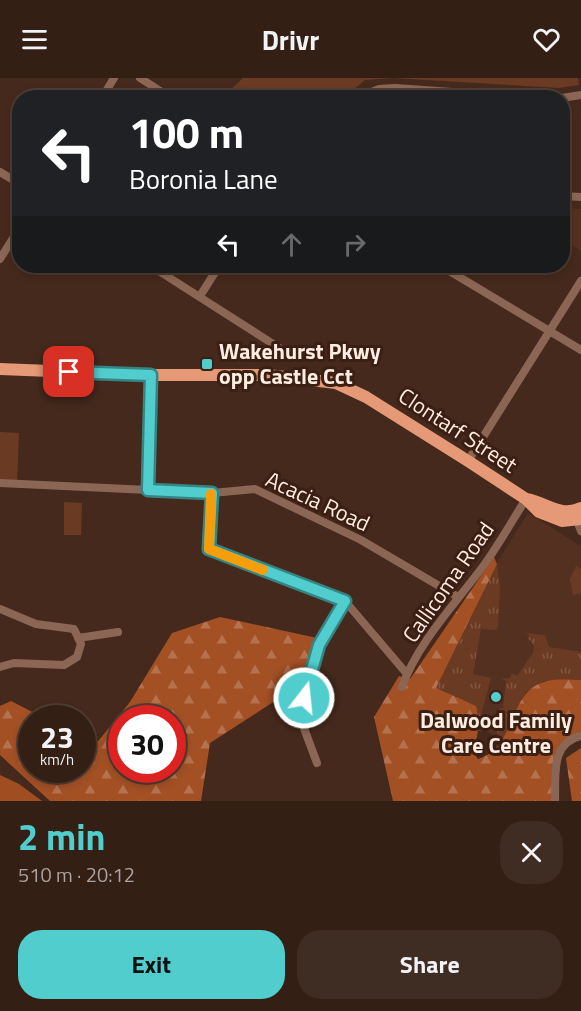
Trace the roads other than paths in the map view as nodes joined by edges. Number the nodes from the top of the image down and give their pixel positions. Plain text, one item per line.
1 (140, 78) edge
2 (159, 90) edge
3 (377, 90) edge
4 (414, 90) edge
5 (12, 240) edge
6 (0, 259) edge
7 (162, 273) edge
8 (215, 273) edge
9 (452, 273) edge
10 (581, 281) edge
11 (200, 296) junction
12 (549, 333) junction
13 (581, 351) edge
14 (296, 358) dead end
15 (0, 369) edge
16 (151, 375) junction
17 (468, 461) junction
18 (0, 483) edge
19 (148, 490) junction
20 (212, 493) junction
21 (526, 499) junction
22 (579, 518) edge
23 (458, 597) junction
24 (345, 601) junction
25 (0, 609) edge
26 (118, 632) dead end
27 (78, 638) junction
28 (0, 667) edge
29 (407, 674) junction
30 (402, 687) dead end
31 (581, 736) edge
32 (317, 763) dead end
33 (555, 801) edge

1 - 2 street
3 - 4 street
5 - 6 street
7 - 11 street
8 - 11 street
9 - 12 street
10 - 12 street
11 - 14 street
12 - 13 street
12 - 17 street
15 - 16 main road, Clontarf Street
16 - 17 main road, Clontarf Street
16 - 19 street
17 - 21 main road, Clontarf Street
18 - 19 street, Acacia Road
19 - 20 street, Acacia Road
20 - 23 street, Acacia Road
20 - 24 street
21 - 22 main road, Clontarf Street
21 - 23 street, Callicoma Road
23 - 29 street, Callicoma Road
24 - 29 street
24 - 32 street
25 - 27 street
26 - 27 street
27 - 28 street
29 - 30 street, Callicoma Road
31 - 33 street

